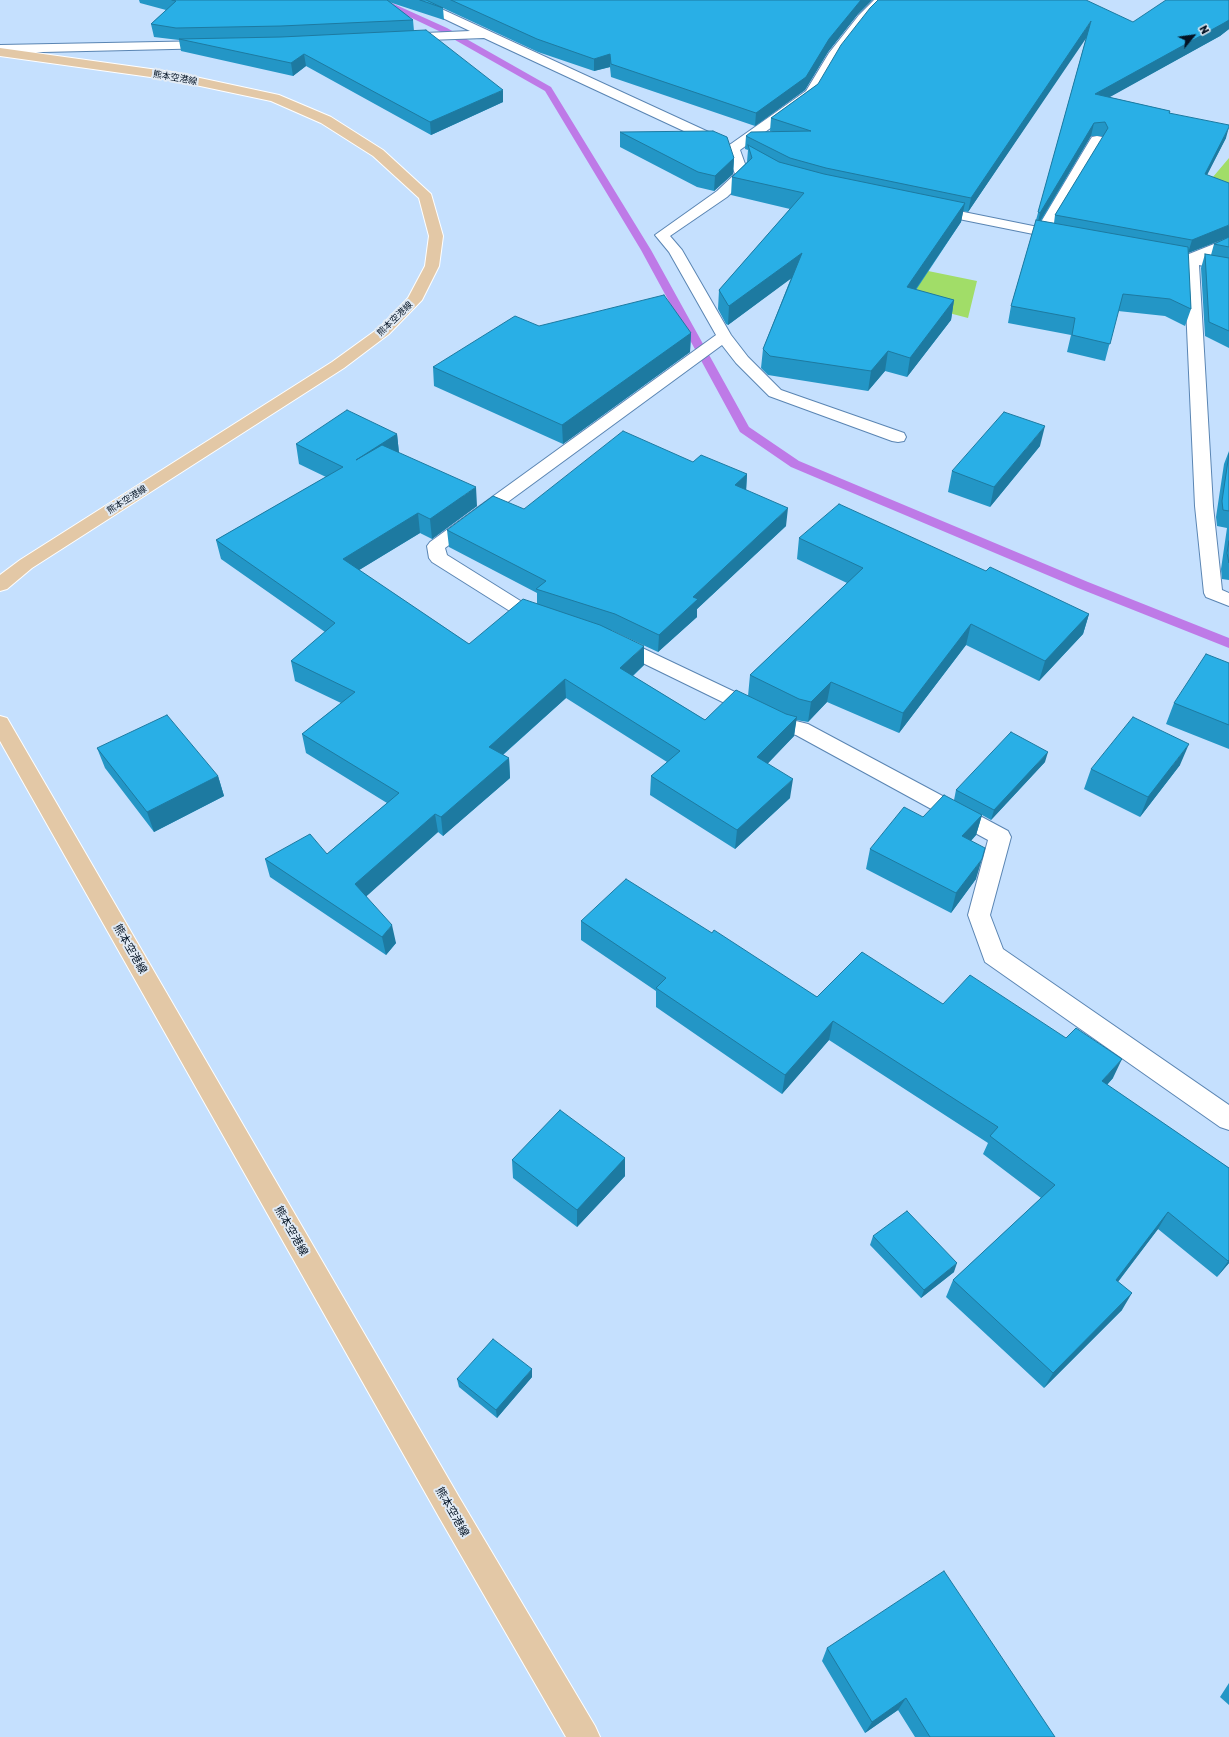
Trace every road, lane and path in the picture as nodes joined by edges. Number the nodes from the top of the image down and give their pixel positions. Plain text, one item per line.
1 (416, 0) edge
2 (881, 0) edge
3 (488, 34) junction
4 (394, 38) edge
5 (220, 45) edge
6 (0, 49) edge
7 (0, 52) edge
8 (1097, 140) edge
9 (734, 149) junction
10 (752, 159) edge
11 (920, 208) edge
12 (1042, 232) junction
13 (1073, 238) edge
14 (1229, 242) edge
15 (1144, 251) edge
16 (1191, 259) junction
17 (1229, 267) edge
18 (724, 336) junction
19 (898, 437) dead end
20 (0, 585) edge
21 (1221, 597) edge
22 (564, 624) edge
23 (601, 635) edge
24 (0, 723) edge
25 (1229, 1119) edge
26 (584, 1737) edge

1 - 3 street
2 - 9 street
3 - 4 street
3 - 9 street
5 - 6 street
7 - 20 main road, 熊本空港線
8 - 12 street
9 - 10 street
9 - 18 street
11 - 12 street
12 - 13 street
14 - 16 street
15 - 16 street
16 - 17 street
16 - 21 street
18 - 19 street
18 - 22 street
23 - 25 street
24 - 26 main road, 熊本空港線

